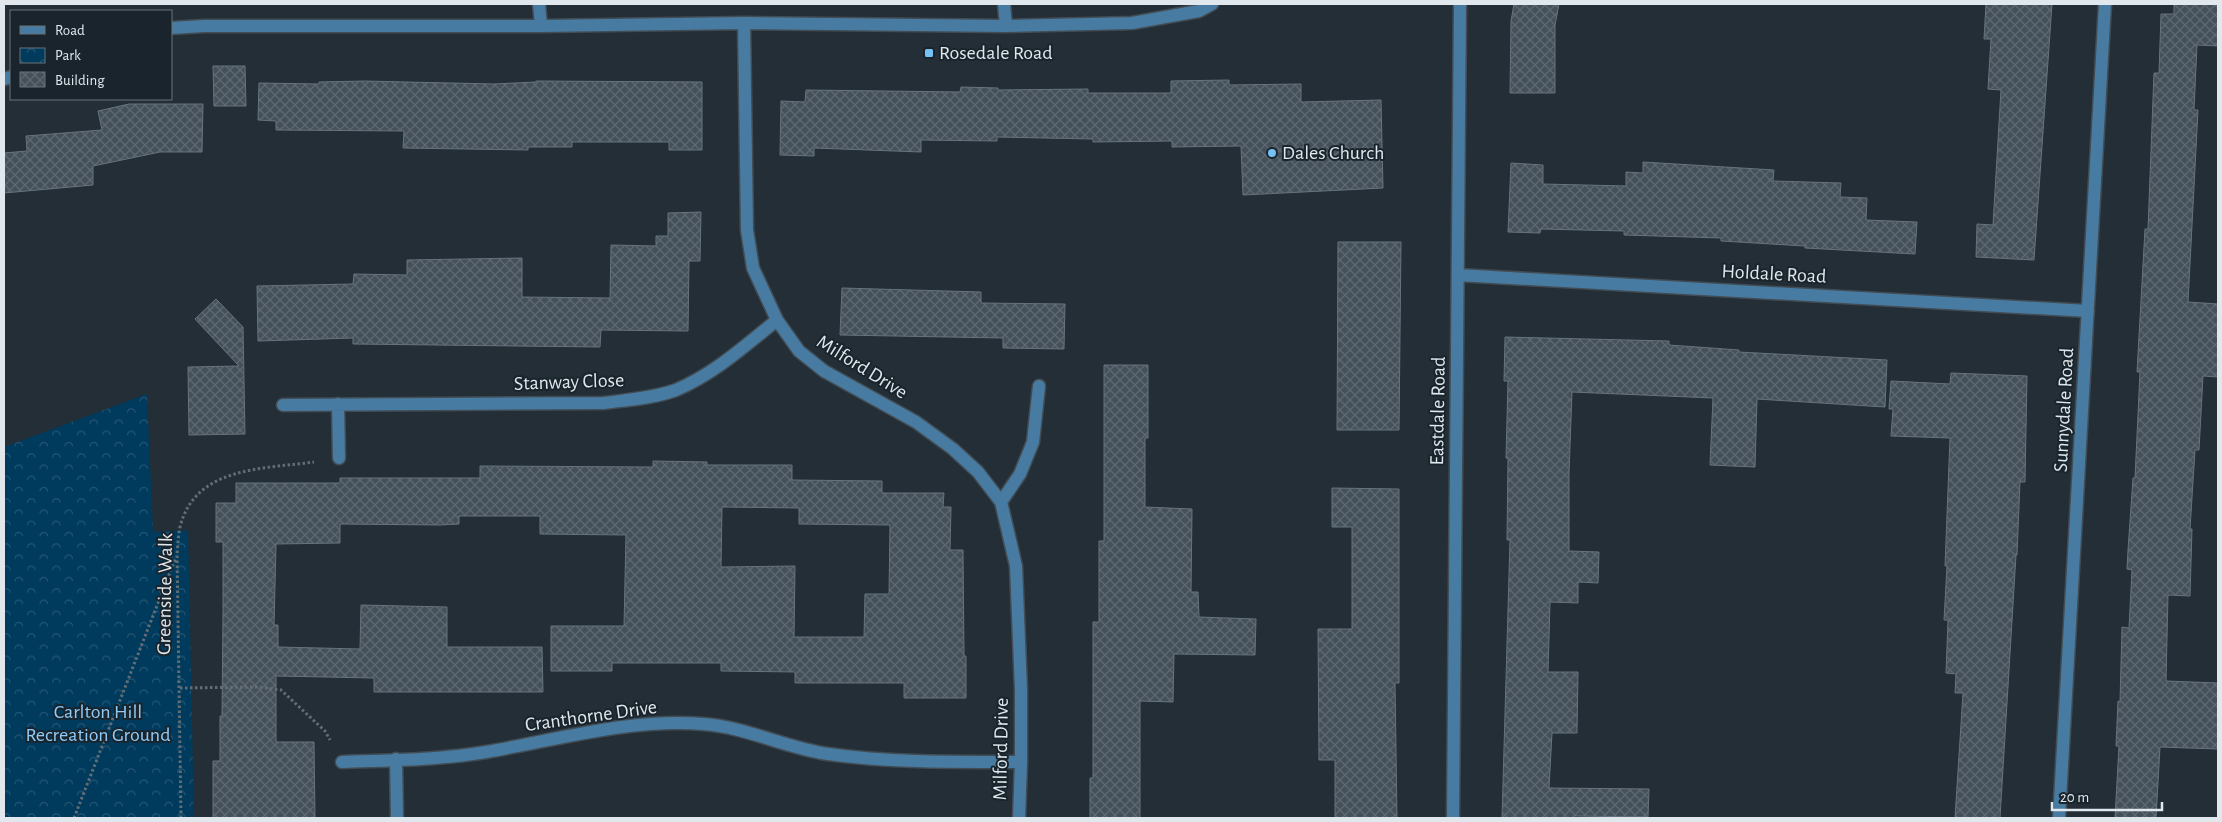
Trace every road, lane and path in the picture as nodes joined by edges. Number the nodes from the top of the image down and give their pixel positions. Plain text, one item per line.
1 (539, 4) edge
2 (1004, 4) edge
3 (1212, 4) edge
4 (1460, 4) edge
5 (2105, 4) edge
6 (744, 23) junction
7 (542, 26) junction
8 (1006, 26) junction
9 (172, 28) edge
10 (1458, 275) junction
11 (2088, 311) junction
12 (778, 320) junction
13 (1038, 386) dead end
14 (338, 404) junction
15 (283, 405) dead end
16 (339, 458) joint
17 (1001, 502) junction
18 (177, 554) junction
19 (180, 688) junction
20 (396, 759) junction
21 (342, 762) joint
22 (1021, 762) junction
23 (74, 818) edge
24 (181, 818) edge
25 (397, 818) edge
26 (1019, 818) edge
27 (1453, 818) edge
28 (2059, 818) edge

1 - 7 street
2 - 8 street
3 - 8 street
4 - 10 street, Eastdale Road
5 - 11 street, Sunnydale Road
6 - 7 street
6 - 8 street
6 - 12 street, Milford Drive
7 - 9 street
10 - 11 street, Holdale Road
10 - 27 street, Eastdale Road
11 - 28 street, Sunnydale Road
12 - 14 street, Stanway Close
12 - 17 street, Milford Drive
13 - 17 street
14 - 15 street, Stanway Close
14 - 16 street
16 - 18 path, Greenside Walk
17 - 22 street, Milford Drive
18 - 19 path, Greenside Walk
18 - 23 path
19 - 21 path
19 - 24 path, Greenside Walk
20 - 21 street, Cranthorne Drive
20 - 22 street, Cranthorne Drive
20 - 25 street
22 - 26 street, Milford Drive

